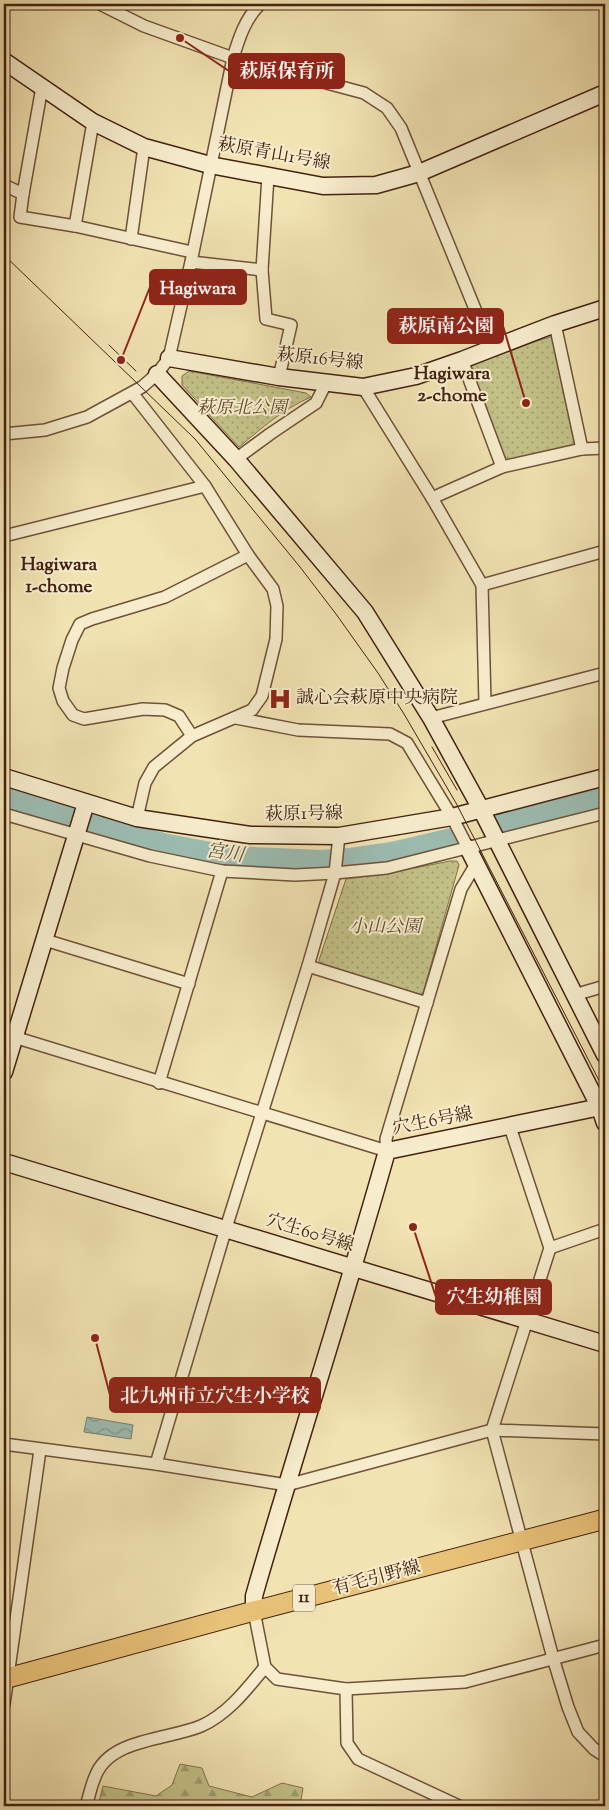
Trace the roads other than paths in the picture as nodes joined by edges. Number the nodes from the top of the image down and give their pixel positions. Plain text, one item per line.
1 (100, 4) edge
2 (260, 4) edge
3 (232, 58) junction
4 (4, 61) edge
5 (42, 87) junction
6 (605, 93) edge
7 (93, 122) junction
8 (144, 148) junction
9 (210, 165) junction
10 (419, 173) junction
11 (268, 176) junction
12 (4, 185) edge
13 (23, 194) junction
14 (75, 226) junction
15 (131, 239) junction
16 (192, 257) junction
17 (262, 270) junction
18 (605, 308) edge
19 (555, 324) junction
20 (491, 348) junction
21 (170, 358) junction
22 (462, 360) junction
23 (156, 374) junction
24 (279, 377) junction
25 (326, 383) junction
26 (363, 387) junction
27 (137, 390) junction
28 (4, 434) edge
29 (605, 448) edge
30 (582, 449) junction
31 (236, 459) junction
32 (502, 468) junction
33 (205, 486) junction
34 (432, 498) junction
35 (4, 536) edge
36 (605, 551) edge
37 (248, 555) junction
38 (482, 585) junction
39 (605, 673) edge
40 (485, 703) junction
41 (236, 718) junction
42 (431, 718) junction
43 (192, 736) junction
44 (4, 777) edge
45 (605, 777) edge
46 (85, 806) junction
47 (481, 809) junction
48 (605, 813) edge
49 (4, 814) edge
50 (452, 817) junction
51 (137, 818) junction
52 (77, 834) junction
53 (339, 836) junction
54 (497, 840) junction
55 (468, 848) junction
56 (477, 867) junction
57 (222, 871) junction
58 (335, 873) junction
59 (45, 940) junction
60 (308, 966) junction
61 (189, 984) junction
62 (605, 986) edge
63 (574, 995) junction
64 (426, 1003) junction
65 (9, 1036) edge
66 (605, 1055) edge
67 (4, 1072) edge
68 (159, 1082) junction
69 (604, 1113) edge
70 (263, 1114) junction
71 (510, 1127) junction
72 (387, 1151) junction
73 (4, 1162) edge
74 (226, 1228) junction
75 (605, 1228) edge
76 (550, 1248) junction
77 (354, 1268) junction
78 (528, 1319) junction
79 (605, 1344) edge
80 (492, 1430) junction
81 (605, 1434) edge
82 (4, 1444) edge
83 (40, 1450) junction
84 (156, 1464) junction
85 (287, 1484) junction
86 (605, 1519) edge
87 (522, 1541) junction
88 (254, 1611) junction
89 (605, 1645) edge
90 (553, 1658) junction
91 (265, 1667) junction
92 (5, 1679) edge
93 (346, 1689) junction
94 (4, 1704) edge
95 (605, 1756) edge
96 (86, 1806) edge
97 (459, 1806) edge

1 - 3 street
2 - 3 street
3 - 9 street
3 - 10 street
4 - 5 street, 萩原青山1号線
5 - 7 street, 萩原青山1号線
5 - 13 street
6 - 10 street, 萩原青山1号線
7 - 8 street, 萩原青山1号線
7 - 14 street
8 - 9 street, 萩原青山1号線
8 - 15 street
9 - 11 street, 萩原青山1号線
9 - 16 street
10 - 11 street, 萩原青山1号線
10 - 20 street
11 - 17 street
12 - 13 street
13 - 14 street
14 - 15 street
15 - 16 street
16 - 17 street
16 - 21 street
17 - 24 street
18 - 19 street, 萩原16号線
19 - 20 street, 萩原16号線
19 - 30 street
20 - 22 street, 萩原16号線
21 - 23 street
21 - 24 street, 萩原16号線
22 - 26 street, 萩原16号線
22 - 32 street
23 - 27 street
23 - 31 street
24 - 25 street, 萩原16号線
25 - 26 street, 萩原16号線
25 - 31 street
26 - 34 street
27 - 28 street
27 - 33 street
29 - 30 street
30 - 32 street
31 - 42 street
32 - 34 street
33 - 35 street
33 - 37 street
34 - 38 street
36 - 38 street
37 - 41 street
37 - 43 street
38 - 40 street
39 - 40 street
40 - 42 street
41 - 43 street
41 - 50 street
42 - 47 street
43 - 51 street
44 - 46 street, 萩原1号線
45 - 47 street, 萩原1号線
46 - 51 street, 萩原1号線
46 - 52 street
47 - 50 street, 萩原1号線
47 - 54 street
48 - 54 street
49 - 52 street
50 - 53 street, 萩原1号線
50 - 55 street
51 - 53 street, 萩原1号線
52 - 57 street
52 - 59 street
53 - 58 street
54 - 55 street
54 - 63 street
55 - 56 street
55 - 58 street
56 - 64 street
56 - 69 street
57 - 58 street
57 - 61 street
58 - 60 street
59 - 61 street
59 - 65 street
60 - 64 street
60 - 70 street
61 - 68 street
62 - 63 street
63 - 66 street
64 - 72 street
65 - 67 street
65 - 68 street
68 - 70 street
69 - 71 street, 穴生6号線
70 - 72 street
70 - 74 street
71 - 72 street, 穴生6号線
71 - 76 street
72 - 77 street, 穴生6号線
73 - 74 street, 穴生60号線
74 - 77 street, 穴生60号線
74 - 84 street
75 - 76 street
76 - 78 street
77 - 78 street, 穴生60号線
77 - 85 street, 穴生6号線
78 - 79 street, 穴生60号線
78 - 80 street
80 - 81 street
80 - 85 street
80 - 87 street
82 - 83 street
83 - 84 street
83 - 92 street
84 - 85 street
85 - 88 street, 穴生6号線
86 - 87 main road, 有毛引野線 / 11
87 - 88 main road, 有毛引野線 / 11
87 - 90 street
88 - 91 street
88 - 92 main road, 有毛引野線 / 11
89 - 90 street
90 - 93 street
90 - 95 street
91 - 93 street
91 - 96 street
92 - 94 street
93 - 97 street

